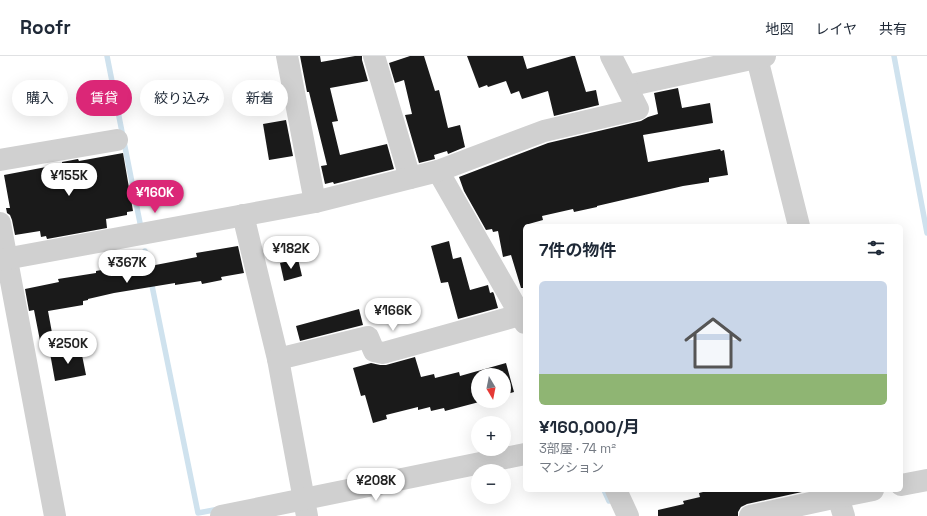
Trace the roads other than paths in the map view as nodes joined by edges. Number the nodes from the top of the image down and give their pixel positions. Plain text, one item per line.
1 (287, 56) edge
2 (374, 56) edge
3 (611, 56) edge
4 (761, 57) edge
5 (627, 86) junction
6 (117, 140) dead end
7 (0, 160) edge
8 (438, 171) junction
9 (410, 178) junction
10 (315, 202) junction
11 (243, 215) junction
12 (0, 223) edge
13 (799, 224) edge
14 (4, 260) edge
15 (523, 319) edge
16 (278, 359) junction
17 (523, 454) edge
18 (927, 480) edge
19 (903, 485) edge
20 (617, 492) edge
21 (864, 492) edge
22 (841, 506) edge
23 (305, 508) edge
24 (55, 516) edge
25 (221, 516) edge
26 (628, 516) edge
27 (750, 516) edge

1 - 10 street
2 - 9 street
3 - 5 street
4 - 5 street
4 - 13 street
5 - 8 street
6 - 7 street
8 - 9 street
8 - 15 street
9 - 10 street
10 - 11 street
11 - 14 street
11 - 16 street
12 - 14 street
14 - 24 street
15 - 16 street
16 - 23 street
17 - 23 street
18 - 19 street
20 - 26 street
21 - 22 street
22 - 27 street
23 - 25 street

